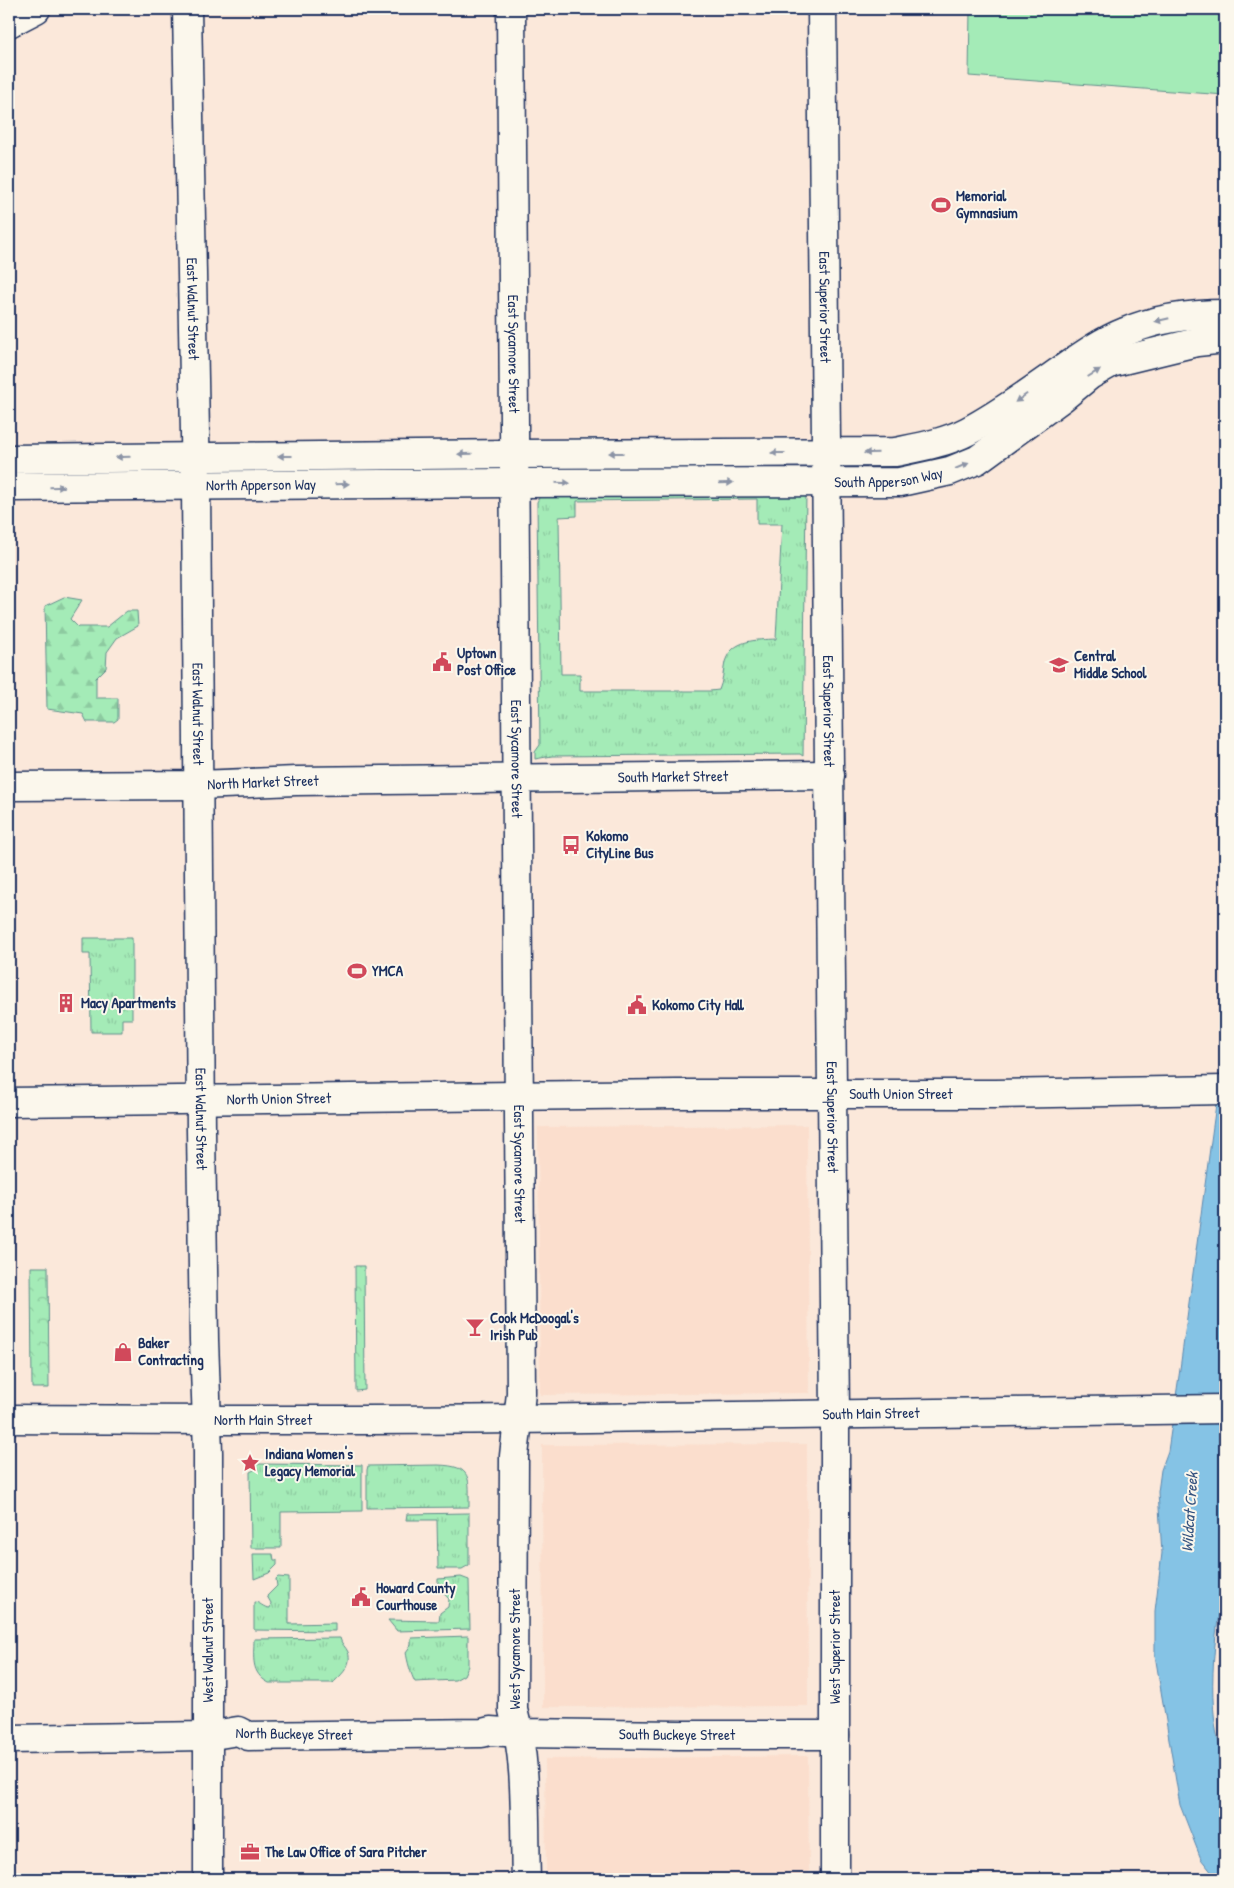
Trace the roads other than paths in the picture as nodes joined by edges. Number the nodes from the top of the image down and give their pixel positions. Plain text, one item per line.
1 (36, 9) edge
2 (187, 9) edge
3 (511, 9) edge
4 (822, 9) edge
5 (9, 23) edge
6 (1218, 327) edge
7 (827, 453) junction
8 (514, 454) junction
9 (195, 457) junction
10 (9, 459) edge
11 (828, 482) junction
12 (514, 483) junction
13 (196, 486) junction
14 (9, 488) edge
15 (830, 776) junction
16 (517, 780) junction
17 (198, 785) junction
18 (9, 786) edge
19 (1225, 1090) edge
20 (832, 1094) junction
21 (518, 1096) junction
22 (200, 1099) junction
23 (9, 1102) edge
24 (1225, 1409) edge
25 (835, 1414) junction
26 (9, 1419) edge
27 (518, 1419) junction
28 (207, 1420) junction
29 (519, 1733) junction
30 (836, 1735) junction
31 (207, 1736) junction
32 (9, 1738) edge
33 (208, 1879) edge
34 (526, 1879) edge
35 (836, 1879) edge

1 - 5 street
2 - 9 street, East Walnut Street
3 - 8 street, East Sycamore Street
4 - 7 street, East Superior Street
6 -> 7 street, South Apperson Way
11 -> 6 street, South Apperson Way
7 -> 8 street, South Apperson Way
7 - 11 street, East Superior Street
8 -> 9 street, North Apperson Way
8 - 12 street, East Sycamore Street
9 -> 10 street, North Apperson Way
9 - 13 street, East Walnut Street
12 -> 11 street, South Apperson Way
11 - 15 street, East Superior Street
13 -> 12 street, North Apperson Way
12 - 16 street, East Sycamore Street
14 -> 13 street, North Apperson Way
13 - 17 street, East Walnut Street
15 - 16 street, South Market Street
15 - 20 street, East Superior Street
16 - 17 street, North Market Street
16 - 21 street, East Sycamore Street
17 - 18 street, North Market Street
17 - 22 street, East Walnut Street
19 - 20 street, South Union Street
20 - 21 street, South Union Street
20 - 25 street, East Superior Street
21 - 22 street, North Union Street
21 - 27 street, East Sycamore Street
22 - 23 street, North Union Street
22 - 28 street, East Walnut Street
24 - 25 street, South Main Street
25 - 27 street, South Main Street
25 - 30 street, West Superior Street
26 - 28 street, North Main Street
27 - 28 street, North Main Street
27 - 29 street, West Sycamore Street
28 - 31 street, West Walnut Street
29 - 30 street, South Buckeye Street
29 - 31 street, North Buckeye Street
29 - 34 street, West Sycamore Street
30 - 35 street, West Superior Street
31 - 32 street, North Buckeye Street
31 - 33 street, West Walnut Street

